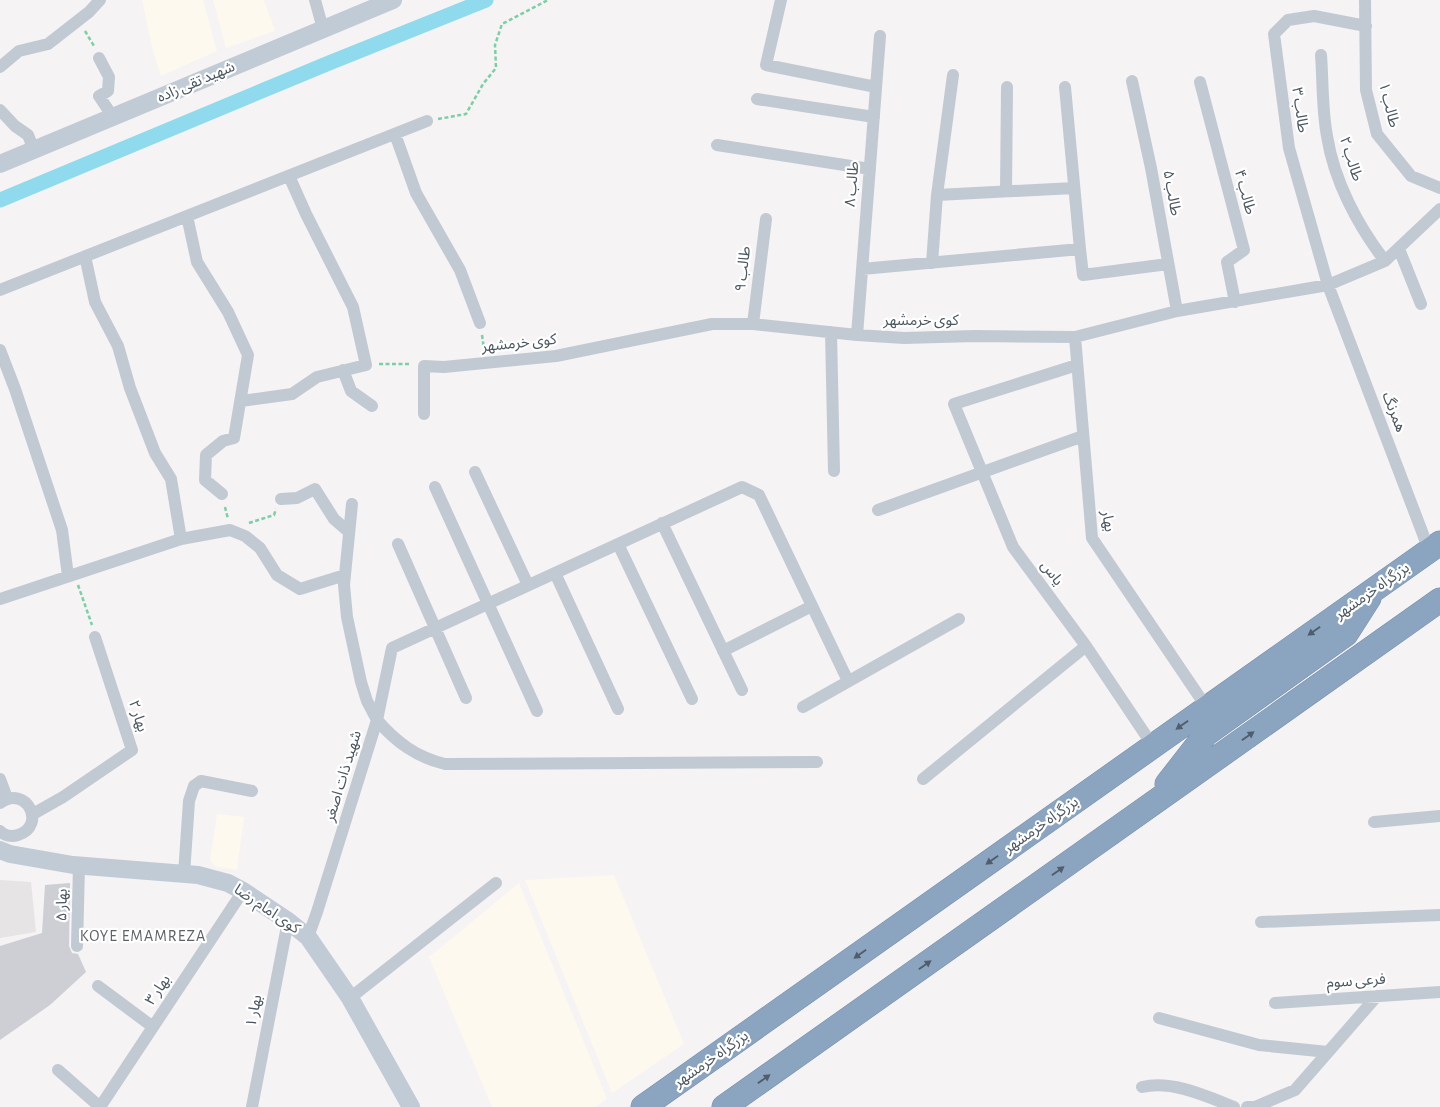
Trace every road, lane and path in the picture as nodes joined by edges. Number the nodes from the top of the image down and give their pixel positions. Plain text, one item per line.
1 (100, 0) edge
2 (315, 0) edge
3 (393, 0) edge
4 (548, 0) edge
5 (781, 0) edge
6 (1365, 0) edge
7 (78, 20) junction
8 (1366, 26) junction
9 (323, 29) junction
10 (880, 36) dead end
11 (1321, 55) dead end
12 (99, 58) joint
13 (0, 67) edge
14 (953, 75) dead end
15 (1132, 81) dead end
16 (1200, 82) dead end
17 (876, 87) junction
18 (1006, 87) dead end
19 (1065, 87) dead end
20 (757, 99) dead end
21 (0, 110) edge
22 (113, 117) junction
23 (874, 117) junction
24 (427, 121) joint
25 (395, 134) junction
26 (717, 145) dead end
27 (34, 150) junction
28 (0, 164) edge
29 (870, 169) junction
30 (289, 176) junction
31 (1074, 188) junction
32 (1440, 188) edge
33 (1006, 191) junction
34 (937, 195) junction
35 (1440, 209) edge
36 (187, 216) junction
37 (766, 219) dead end
38 (1080, 249) junction
39 (1399, 249) junction
40 (85, 256) junction
41 (1385, 261) junction
42 (932, 263) junction
43 (1168, 264) junction
44 (862, 270) junction
45 (1328, 286) junction
46 (0, 290) edge
47 (1235, 302) junction
48 (1421, 304) dead end
49 (1177, 311) junction
50 (480, 323) joint
51 (753, 324) junction
52 (831, 332) junction
53 (857, 335) junction
54 (1075, 336) junction
55 (0, 350) edge
56 (484, 363) junction
57 (366, 365) junction
58 (1077, 365) junction
59 (424, 366) junction
60 (343, 370) junction
61 (241, 402) junction
62 (372, 406) dead end
63 (424, 414) dead end
64 (1083, 436) junction
65 (834, 471) dead end
66 (475, 472) dead end
67 (981, 473) junction
68 (435, 487) dead end
69 (222, 494) joint
70 (281, 499) joint
71 (352, 504) dead end
72 (878, 510) dead end
73 (662, 523) junction
74 (230, 530) junction
75 (349, 532) junction
76 (181, 539) junction
77 (398, 544) dead end
78 (618, 544) junction
79 (1435, 546) edge
80 (555, 573) junction
81 (71, 575) junction
82 (345, 575) junction
83 (528, 586) junction
84 (0, 599) edge
85 (1440, 600) edge
86 (488, 604) junction
87 (812, 606) junction
88 (959, 619) dead end
89 (436, 628) junction
90 (96, 636) joint
91 (1086, 646) junction
92 (723, 651) junction
93 (1265, 679) junction
94 (848, 681) junction
95 (742, 690) dead end
96 (466, 698) dead end
97 (692, 699) dead end
98 (803, 707) dead end
99 (1207, 708) junction
100 (618, 709) dead end
101 (1285, 710) junction
102 (537, 711) dead end
103 (377, 720) junction
104 (1153, 746) junction
105 (817, 762) dead end
106 (0, 779) edge
107 (923, 779) dead end
108 (252, 791) dead end
109 (3, 801) edge
110 (1152, 804) junction
111 (32, 814) junction
112 (1440, 816) edge
113 (1374, 822) dead end
114 (0, 831) edge
115 (14, 837) junction
116 (3, 856) edge
117 (78, 866) junction
118 (184, 874) junction
119 (496, 883) dead end
120 (243, 891) junction
121 (1440, 915) edge
122 (288, 921) junction
123 (1261, 922) dead end
124 (308, 937) junction
125 (77, 946) dead end
126 (98, 986) dead end
127 (1440, 992) edge
128 (1377, 996) junction
129 (350, 998) junction
130 (1275, 1003) dead end
131 (1159, 1018) dead end
132 (153, 1027) junction
133 (1328, 1052) junction
134 (58, 1070) dead end
135 (1142, 1087) dead end
136 (100, 1107) edge
137 (252, 1107) edge
138 (411, 1107) edge
139 (643, 1107) edge
140 (724, 1107) edge
141 (1234, 1107) edge
142 (1247, 1107) edge

1 - 7 street
2 - 9 street
3 - 9 main road, شهید تقی زاده
4 - 24 path
5 - 17 street
6 - 8 street, طالب ۱
7 - 12 path
7 - 13 street
8 - 32 street, طالب ۱
8 - 45 street, طالب ۳
9 - 22 main road, شهید تقی زاده
10 - 17 street, طالب ۸
11 - 41 street, طالب ۲
12 - 22 street
14 - 34 street
15 - 43 street, طالب ۵
16 - 47 street, طالب ۴
17 - 23 street, طالب ۸
18 - 33 street
19 - 31 street
20 - 23 street
21 - 27 street
22 - 27 main road, شهید تقی زاده
23 - 29 street, طالب ۸
24 - 25 street
25 - 30 street
25 - 50 street
26 - 29 street
27 - 28 main road, شهید تقی زاده
29 - 44 street, طالب ۸
30 - 36 street
30 - 57 street
31 - 33 street
31 - 38 street
33 - 34 street
34 - 42 street
35 - 39 street, کوی خرمشهر
36 - 40 street
36 - 61 street
37 - 51 street, طالب ۹
38 - 42 street
38 - 43 street
39 - 41 street, کوی خرمشهر
39 - 48 street
40 - 46 street
40 - 76 street
41 - 45 street, کوی خرمشهر
42 - 44 street
43 - 49 street, طالب ۵
44 - 53 street, طالب ۸
45 - 47 street, کوی خرمشهر
45 - 79 street, همرنگ
47 - 49 street, کوی خرمشهر
49 - 54 street, کوی خرمشهر
50 - 56 path
51 - 52 street, کوی خرمشهر
51 - 56 street, کوی خرمشهر
52 - 53 street, کوی خرمشهر
52 - 65 street
53 - 54 street, کوی خرمشهر
54 - 58 street, بهار
55 - 81 street
56 - 59 street, کوی خرمشهر
57 - 59 path
57 - 60 street
58 - 64 street, بهار
58 - 67 street, یاس
59 - 63 street
60 - 61 street
60 - 62 street
61 - 69 street
64 - 67 street
64 - 99 street, بهار
66 - 83 street
67 - 72 street
67 - 91 street, یاس
68 - 86 street
69 - 74 path
70 - 74 path
70 - 75 street
71 - 75 street, شهید ذات اصغر
73 - 78 street
73 - 87 street
73 - 92 street
74 - 76 street
74 - 82 street
75 - 82 street, شهید ذات اصغر
76 - 81 street
77 - 89 street
78 - 80 street
78 - 97 street
79 -> 93 highway, بزرگراه خرمشهر
80 - 83 street
80 - 100 street
81 - 84 street
81 - 90 path
82 - 103 street, شهید ذات اصغر
83 - 86 street
85 - 101 highway
86 - 89 street
86 - 102 street
87 - 92 street
87 - 94 street
88 - 94 street
89 - 96 street
89 - 103 street
90 - 111 street, بهار ۲
91 - 104 street, یاس
91 - 107 street
92 - 95 street
93 - 99 highway, بزرگراه خرمشهر
93 - 101 highway
93 - 110 highway
94 - 98 street
99 -> 104 highway, بزرگراه خرمشهر
110 -> 101 highway
103 - 105 street
103 - 124 street, شهید ذات اصغر
104 -> 139 highway, بزرگراه خرمشهر
106 - 109 street
108 - 118 street
109 - 111 street
140 -> 110 highway
111 - 115 street
112 - 113 street
114 - 115 street
115 - 116 street
116 - 117 main road, کوی امام رضا
117 - 118 main road, کوی امام رضا
117 - 125 street, بهار ۵
118 - 120 main road, کوی امام رضا
119 - 129 street
120 - 122 main road, کوی امام رضا
120 - 132 street, بهار ۳
121 - 123 street
122 - 124 main road, کوی امام رضا
122 - 137 street, بهار ۱
124 - 129 main road, کوی امام رضا
126 - 132 street
127 - 128 street, فرعی سوم
128 - 130 street, فرعی سوم
128 - 133 street
129 - 138 main road, کوی امام رضا
131 - 133 street
132 - 136 street, بهار ۳
133 - 142 street
134 - 136 street
135 - 141 street

